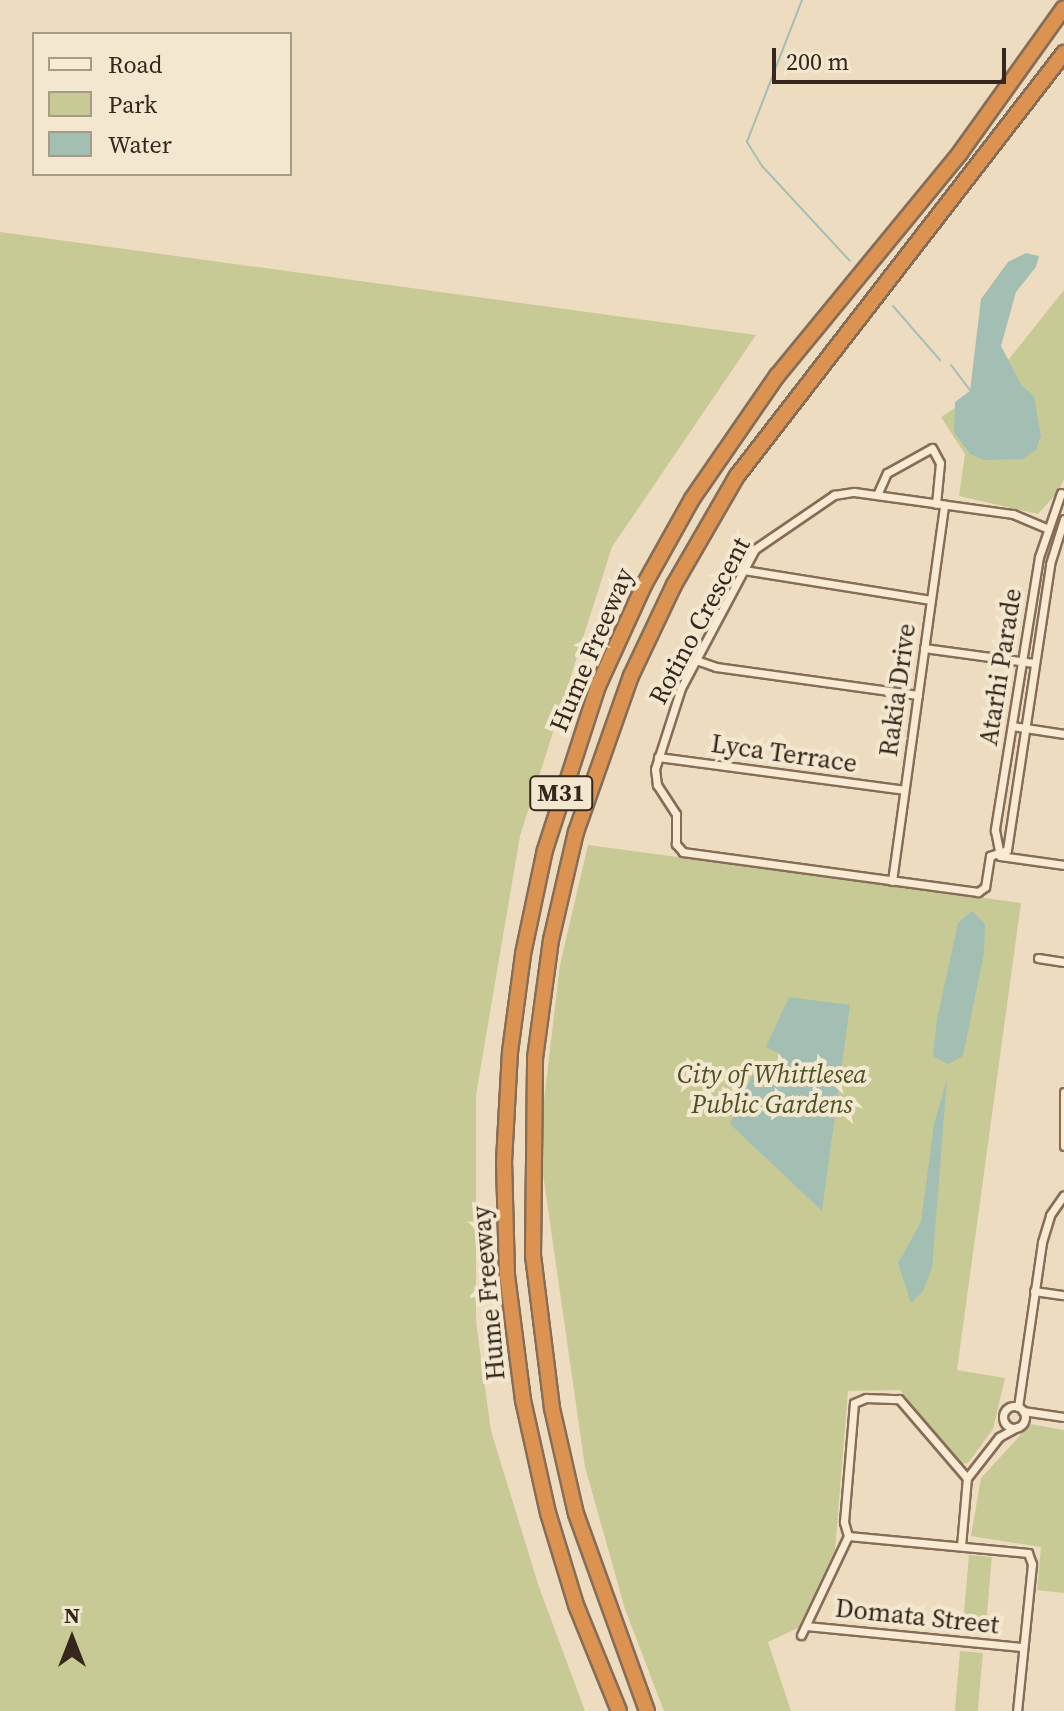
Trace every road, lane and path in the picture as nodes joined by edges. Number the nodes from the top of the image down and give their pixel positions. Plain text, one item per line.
1 (1064, 8) edge
2 (1064, 53) edge
3 (1064, 483) edge
4 (877, 495) junction
5 (1063, 497) edge
6 (940, 504) junction
7 (1064, 519) edge
8 (1046, 528) junction
9 (744, 570) junction
10 (931, 600) junction
11 (924, 648) junction
12 (696, 660) junction
13 (1022, 661) junction
14 (1034, 663) junction
15 (918, 695) junction
16 (1012, 726) junction
17 (1024, 728) junction
18 (1064, 734) edge
19 (658, 757) junction
20 (904, 790) junction
21 (1007, 850) junction
22 (998, 854) junction
23 (1019, 859) junction
24 (1039, 862) junction
25 (1064, 865) edge
26 (1037, 871) dead end
27 (892, 881) junction
28 (1038, 958) dead end
29 (1064, 962) edge
30 (1064, 1092) edge
31 (1064, 1146) edge
32 (1064, 1195) edge
33 (1034, 1291) junction
34 (1064, 1295) edge
35 (1020, 1409) junction
36 (1042, 1415) junction
37 (1064, 1417) edge
38 (1004, 1419) junction
39 (1021, 1424) junction
40 (999, 1437) junction
41 (967, 1478) junction
42 (848, 1536) junction
43 (961, 1546) junction
44 (807, 1626) junction
45 (801, 1635) dead end
46 (1023, 1647) junction
47 (619, 1711) edge
48 (647, 1711) edge
49 (1017, 1711) edge

1 - 47 highway, Hume Freeway / M31
2 - 48 highway, Hume Freeway / M31
3 - 5 street, Atarhi Parade
4 - 6 street, Rotino Crescent
4 - 6 street, Rakia Drive
4 - 9 street, Rotino Crescent
5 - 8 street, Atarhi Parade
6 - 8 street, Rotino Crescent
6 - 10 street, Rakia Drive
7 - 14 street, Atarhi Parade
8 - 13 street, Atarhi Parade
9 - 10 street
9 - 12 street, Rotino Crescent
10 - 11 street, Rakia Drive
11 - 13 street
11 - 15 street, Rakia Drive
12 - 15 street
12 - 19 street, Rotino Crescent
13 - 14 street
13 - 16 street, Atarhi Parade
14 - 17 street, Atarhi Parade
15 - 20 street, Rakia Drive
16 - 17 street
16 - 22 street, Atarhi Parade
17 - 18 street
17 - 21 street, Atarhi Parade
19 - 20 street, Lyca Terrace
19 - 27 street
20 - 27 street, Rakia Drive
21 - 22 street
21 - 23 street
22 - 23 street
22 - 27 street
23 - 24 street
24 - 25 street
24 - 26 street
28 - 29 street
30 - 31 street
32 - 33 street
33 - 34 street
33 - 35 street
35 - 36 street
35 - 38 street
35 - 39 street
36 - 37 street
36 - 39 street
38 - 39 street
38 - 40 street
39 - 40 street
40 - 41 street
41 - 42 street
41 - 43 street
42 - 43 street
42 - 44 street
43 - 46 street
44 - 45 street
44 - 46 street, Domata Street
46 - 49 street

